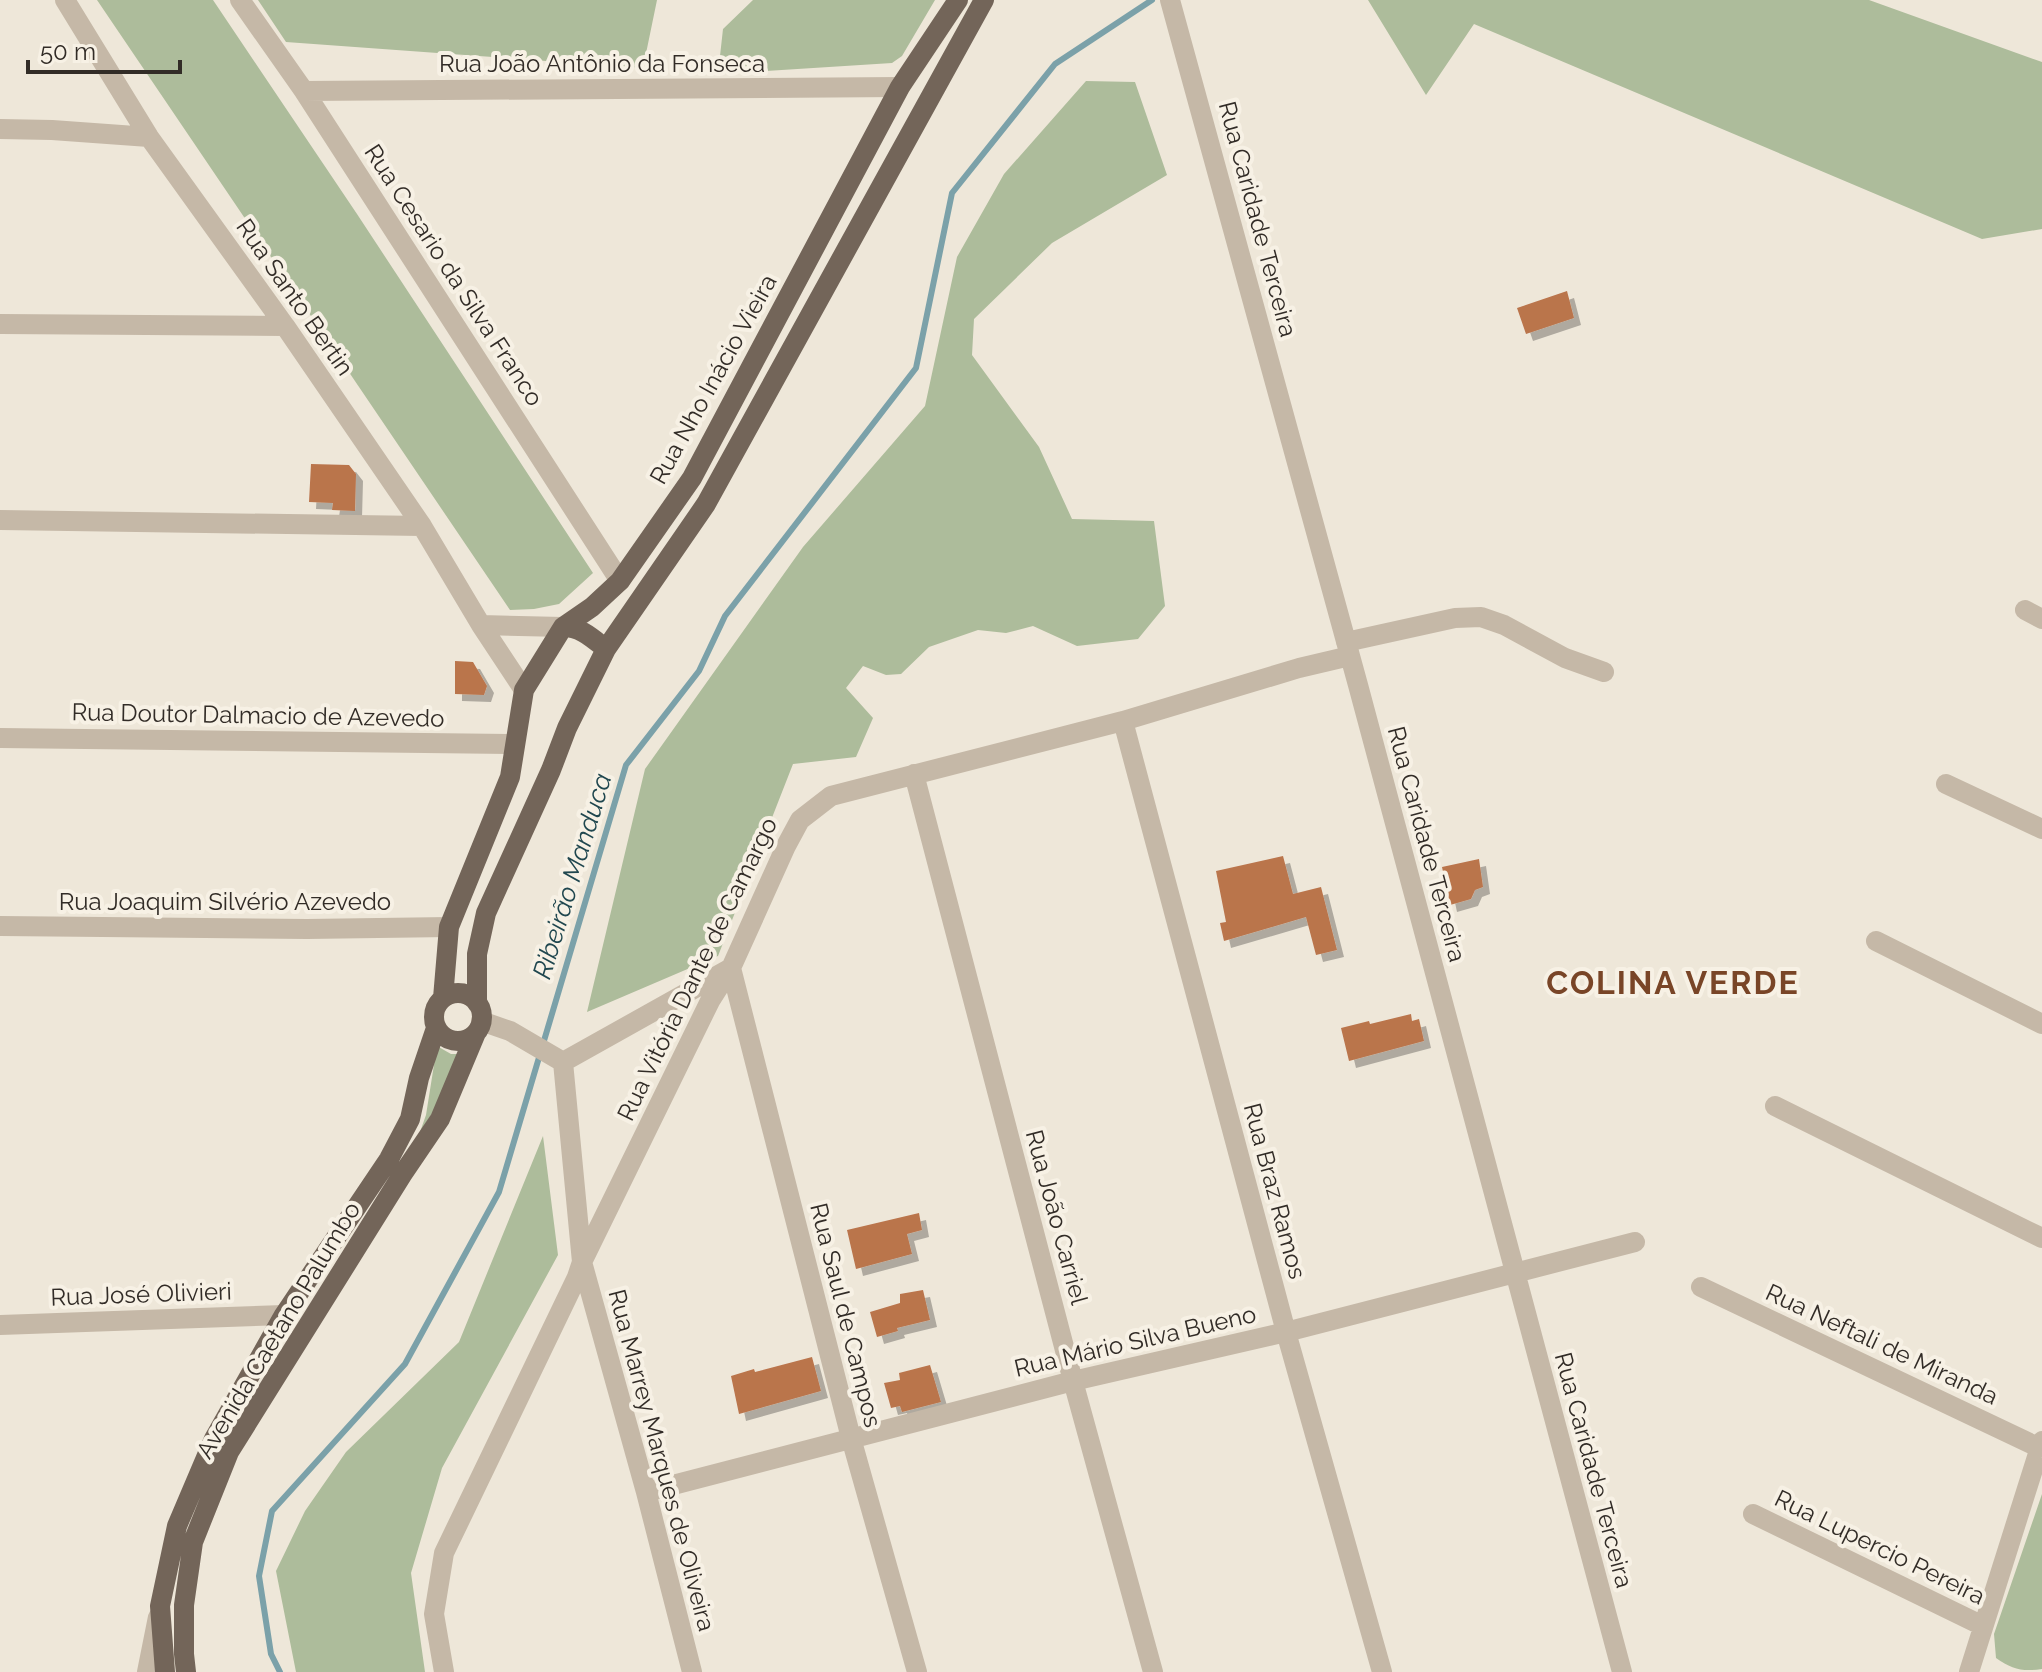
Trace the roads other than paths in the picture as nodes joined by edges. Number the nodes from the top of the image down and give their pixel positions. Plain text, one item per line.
1 (65, 0) edge
2 (240, 0) edge
3 (958, 0) edge
4 (984, 0) edge
5 (1170, 0) edge
6 (900, 87) junction
7 (304, 91) junction
8 (0, 129) edge
9 (149, 137) junction
10 (0, 324) edge
11 (285, 326) junction
12 (0, 520) edge
13 (422, 526) junction
14 (620, 581) junction
15 (481, 625) junction
16 (563, 627) junction
17 (606, 649) junction
18 (1348, 649) junction
19 (1604, 672) dead end
20 (524, 690) junction
21 (1123, 721) junction
22 (0, 738) edge
23 (515, 744) junction
24 (914, 774) junction
25 (1946, 784) dead end
26 (2042, 829) edge
27 (0, 926) edge
28 (449, 927) junction
29 (1876, 941) dead end
30 (731, 968) junction
31 (443, 998) junction
32 (478, 1019) junction
33 (2042, 1024) edge
34 (436, 1028) junction
35 (556, 1059) junction
36 (1775, 1106) dead end
37 (2042, 1238) edge
38 (1635, 1242) dead end
39 (582, 1262) junction
40 (1514, 1273) junction
41 (1701, 1287) dead end
42 (284, 1315) junction
43 (0, 1325) edge
44 (1286, 1332) junction
45 (1073, 1381) junction
46 (851, 1438) junction
47 (2041, 1445) edge
48 (646, 1492) junction
49 (1753, 1514) dead end
50 (160, 1606) junction
51 (1983, 1626) junction
52 (147, 1672) edge
53 (165, 1672) edge
54 (186, 1672) edge
55 (444, 1672) edge
56 (692, 1672) edge
57 (917, 1672) edge
58 (1153, 1672) edge
59 (1382, 1672) edge
60 (1622, 1672) edge
61 (1969, 1672) edge

1 - 9 street, Rua Santo Bertin
2 - 7 street, Rua Cesario da Silva Franco
3 - 6 main road, Rua Nho Inácio Vieira
4 - 17 main road
5 - 18 street, Rua Caridade Terceira
6 - 7 street, Rua João Antônio da Fonseca
6 - 14 main road, Rua Nho Inácio Vieira
7 - 14 street, Rua Cesario da Silva Franco
8 - 9 street
9 - 11 street, Rua Santo Bertin
10 - 11 street
11 - 13 street, Rua Santo Bertin
12 - 13 street
13 - 15 street, Rua Santo Bertin
14 - 16 main road, Rua Nho Inácio Vieira
15 - 16 street
15 - 20 street, Rua Santo Bertin
16 - 17 main road
16 - 20 main road, Rua Nho Inácio Vieira
17 - 32 main road
18 - 19 street, Rua Vitória Dante de Camargo
18 - 21 street, Rua Vitória Dante de Camargo
18 - 40 street, Rua Caridade Terceira
20 - 23 main road, Rua Nho Inácio Vieira
21 - 24 street, Rua Vitória Dante de Camargo
21 - 44 street, Rua Braz Ramos
22 - 23 street, Rua Doutor Dalmacio de Azevedo
23 - 28 main road, Rua Nho Inácio Vieira
24 - 30 street, Rua Vitória Dante de Camargo
24 - 45 street, Rua João Carriel
25 - 26 street
27 - 28 street, Rua Joaquim Silvério Azevedo
28 - 31 main road, Rua Nho Inácio Vieira
29 - 33 street
30 - 35 street
30 - 39 street, Rua Vitória Dante de Camargo
30 - 46 street, Rua Saul de Campos
31 - 32 main road
31 - 34 main road
32 - 34 main road
32 - 35 street
32 - 54 main road, Avenida Caetano Palumbo
34 - 42 main road, Avenida Caetano Palumbo
35 - 39 street, Rua Marrey Marques de Oliveira
36 - 37 street
38 - 40 street, Rua Mário Silva Bueno
39 - 48 street, Rua Marrey Marques de Oliveira
39 - 55 street, Rua Vitória Dante de Camargo
40 - 44 street, Rua Mário Silva Bueno
40 - 60 street, Rua Caridade Terceira
41 - 47 street, Rua Neftali de Miranda
42 - 43 street, Rua José Olivieri
42 - 50 main road, Avenida Caetano Palumbo
44 - 45 street, Rua Mário Silva Bueno
44 - 59 street, Rua Braz Ramos
45 - 46 street, Rua Mário Silva Bueno
45 - 58 street, Rua João Carriel
46 - 48 street, Rua Mário Silva Bueno
46 - 57 street, Rua Saul de Campos
47 - 51 street
48 - 56 street, Rua Marrey Marques de Oliveira
49 - 51 street, Rua Lupercio Pereira
50 - 52 street
50 - 53 main road, Avenida Caetano Palumbo
51 - 61 street

